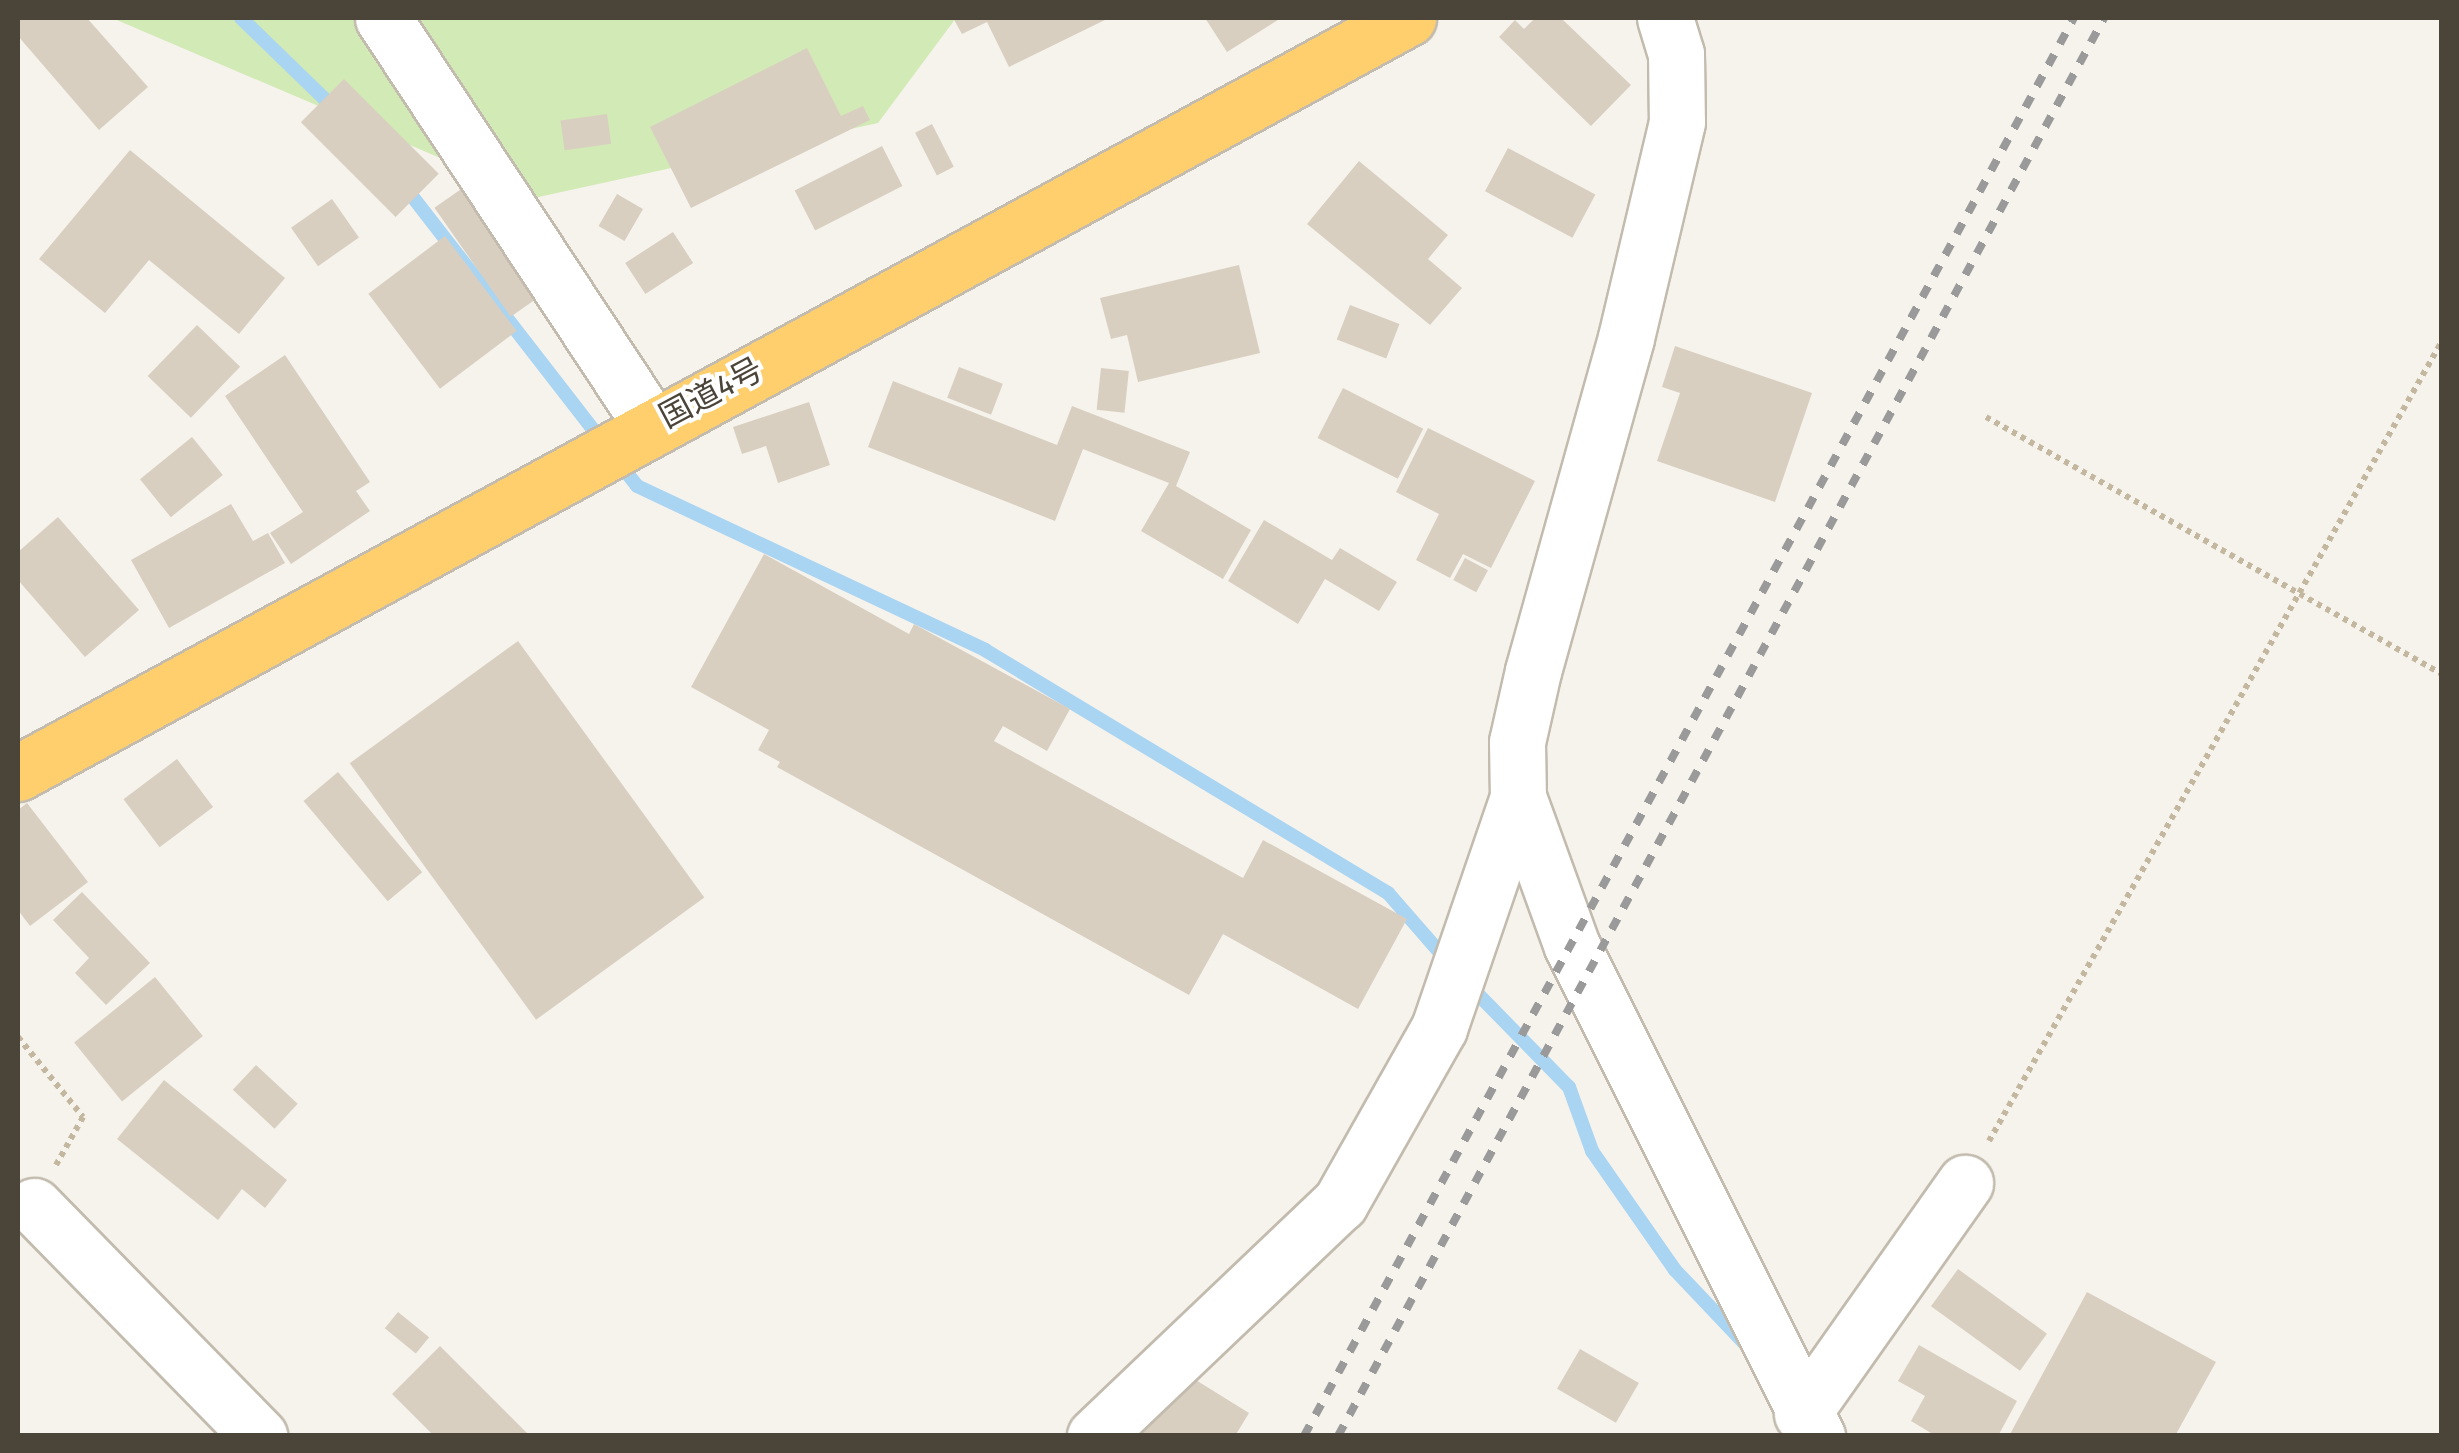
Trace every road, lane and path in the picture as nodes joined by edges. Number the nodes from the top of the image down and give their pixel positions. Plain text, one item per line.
1 (383, 18) edge
2 (1408, 18) edge
3 (1665, 18) edge
4 (2442, 341) edge
5 (1986, 416) dead end
6 (651, 425) junction
7 (2298, 593) junction
8 (2442, 674) edge
9 (18, 773) edge
10 (1518, 797) junction
11 (18, 1038) edge
12 (1965, 1183) joint
13 (34, 1206) joint
14 (1809, 1425) edge
15 (259, 1436) edge
16 (1095, 1436) edge

1 - 6 street
2 - 6 highway, 国道4号
3 - 10 street
4 - 7 path
5 - 7 path
6 - 9 highway, 国道4号
7 - 8 path
7 - 12 path
10 - 14 street
10 - 16 street
11 - 13 path
12 - 14 street
13 - 15 street

